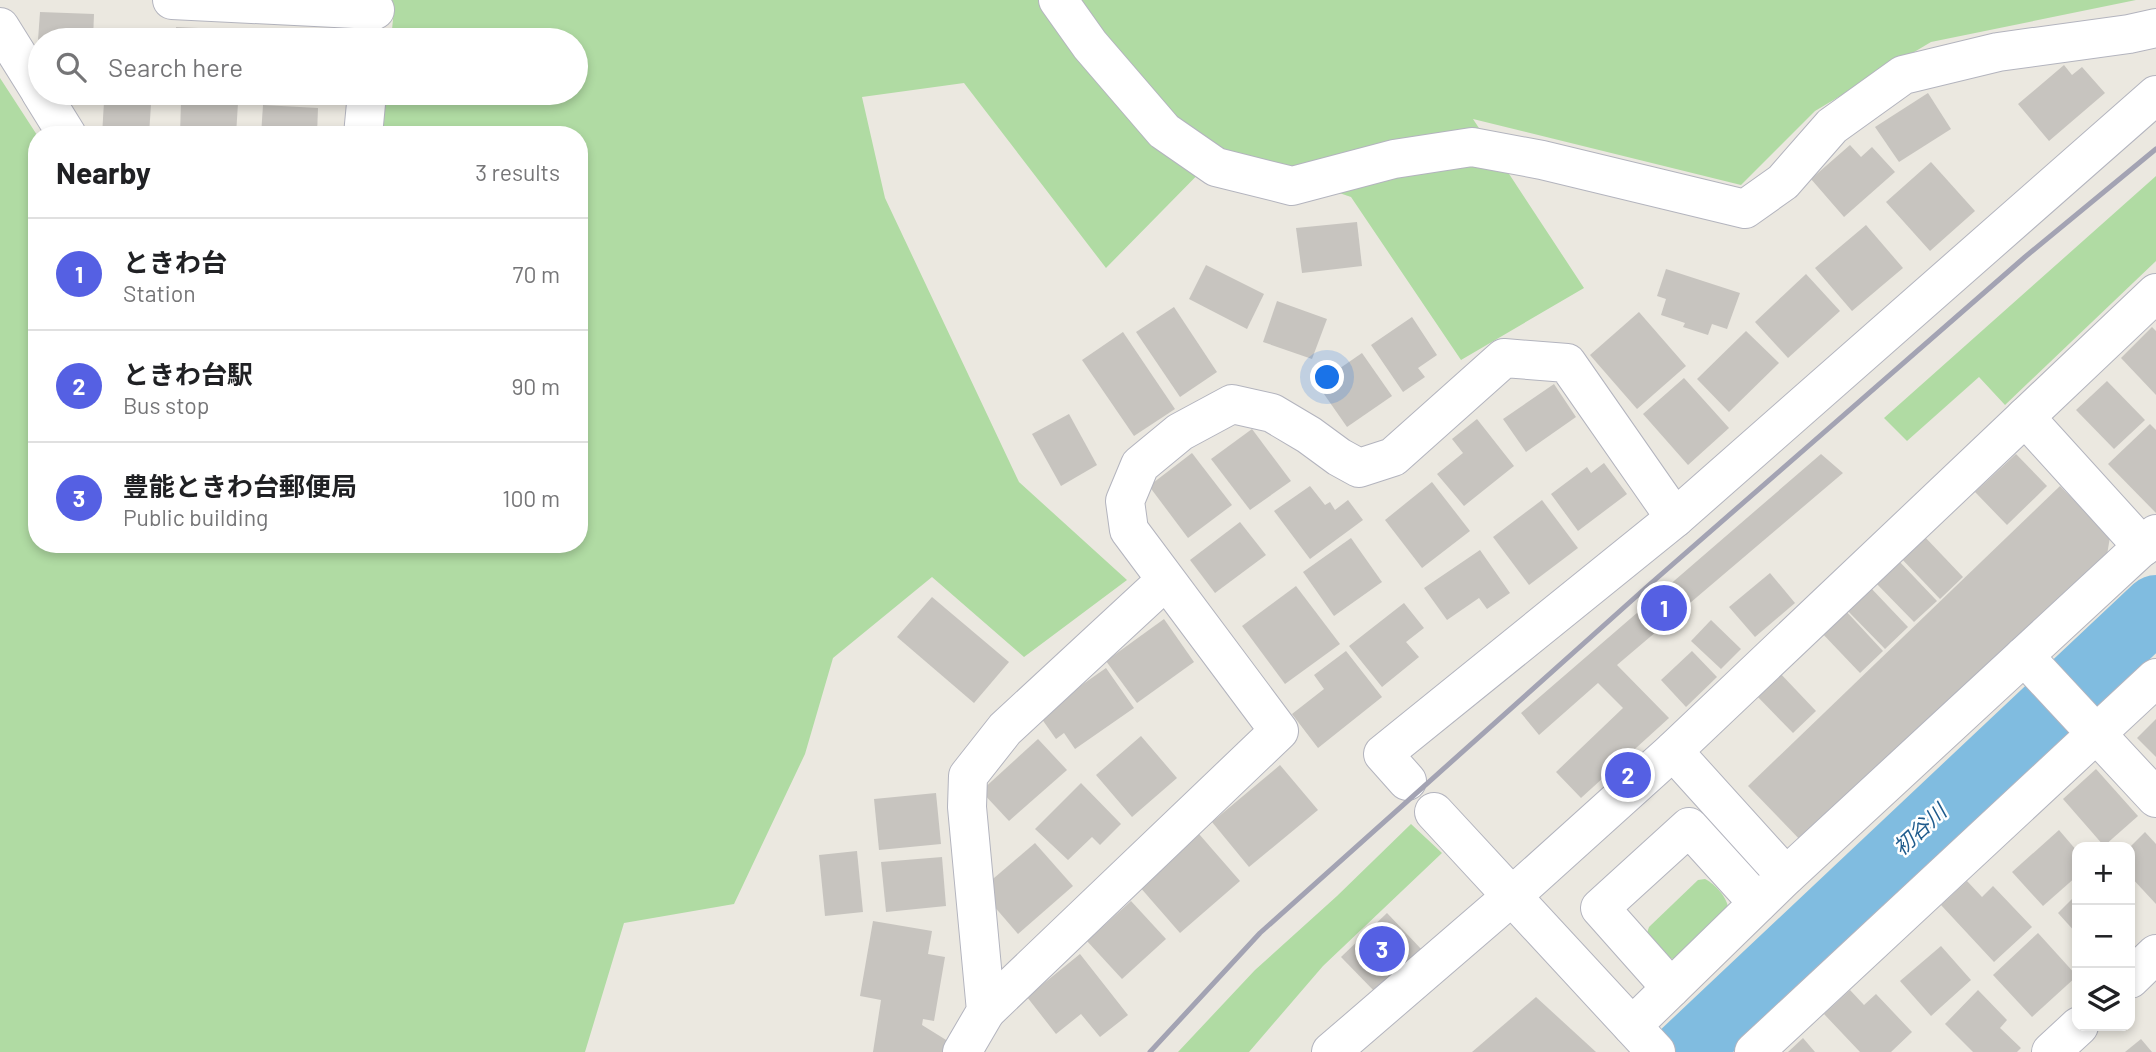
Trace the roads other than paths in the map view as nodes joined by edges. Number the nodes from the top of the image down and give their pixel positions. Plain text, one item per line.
1 (172, 0) edge
2 (1058, 0) edge
3 (373, 17) edge
4 (0, 27) edge
5 (2156, 28) edge
6 (28, 71) edge
7 (2156, 95) edge
8 (49, 105) edge
9 (366, 105) edge
10 (62, 126) edge
11 (364, 126) edge
12 (2156, 293) edge
13 (2025, 417) junction
14 (1675, 518) junction
15 (2149, 540) edge
16 (1165, 581) junction
17 (2025, 657) junction
18 (2156, 678) edge
19 (2095, 733) junction
20 (1673, 751) junction
21 (1407, 781) dead end
22 (2156, 798) edge
23 (1434, 812) dead end
24 (1786, 876) junction
25 (1512, 896) junction
26 (1758, 903) junction
27 (2156, 954) edge
28 (2135, 974) edge
29 (1671, 988) junction
30 (986, 1011) junction
31 (2074, 1031) edge
32 (1644, 1039) edge
33 (962, 1052) edge
34 (1331, 1052) edge
35 (1754, 1052) edge
36 (2051, 1052) edge

1 - 3 street
2 - 5 street
4 - 6 street
7 - 14 street
8 - 10 street
9 - 11 street
12 - 13 street
13 - 15 street
13 - 20 street
14 - 16 street
14 - 21 street
15 - 17 street
16 - 30 street
16 - 30 street
17 - 19 street
17 - 24 street
18 - 19 street
19 - 22 street
19 - 35 street
20 - 24 street
20 - 25 street
23 - 25 street
24 - 26 street
25 - 32 street
25 - 34 street
26 - 29 street
26 - 29 street
27 - 28 street
29 - 32 street
30 - 33 street
31 - 36 street

